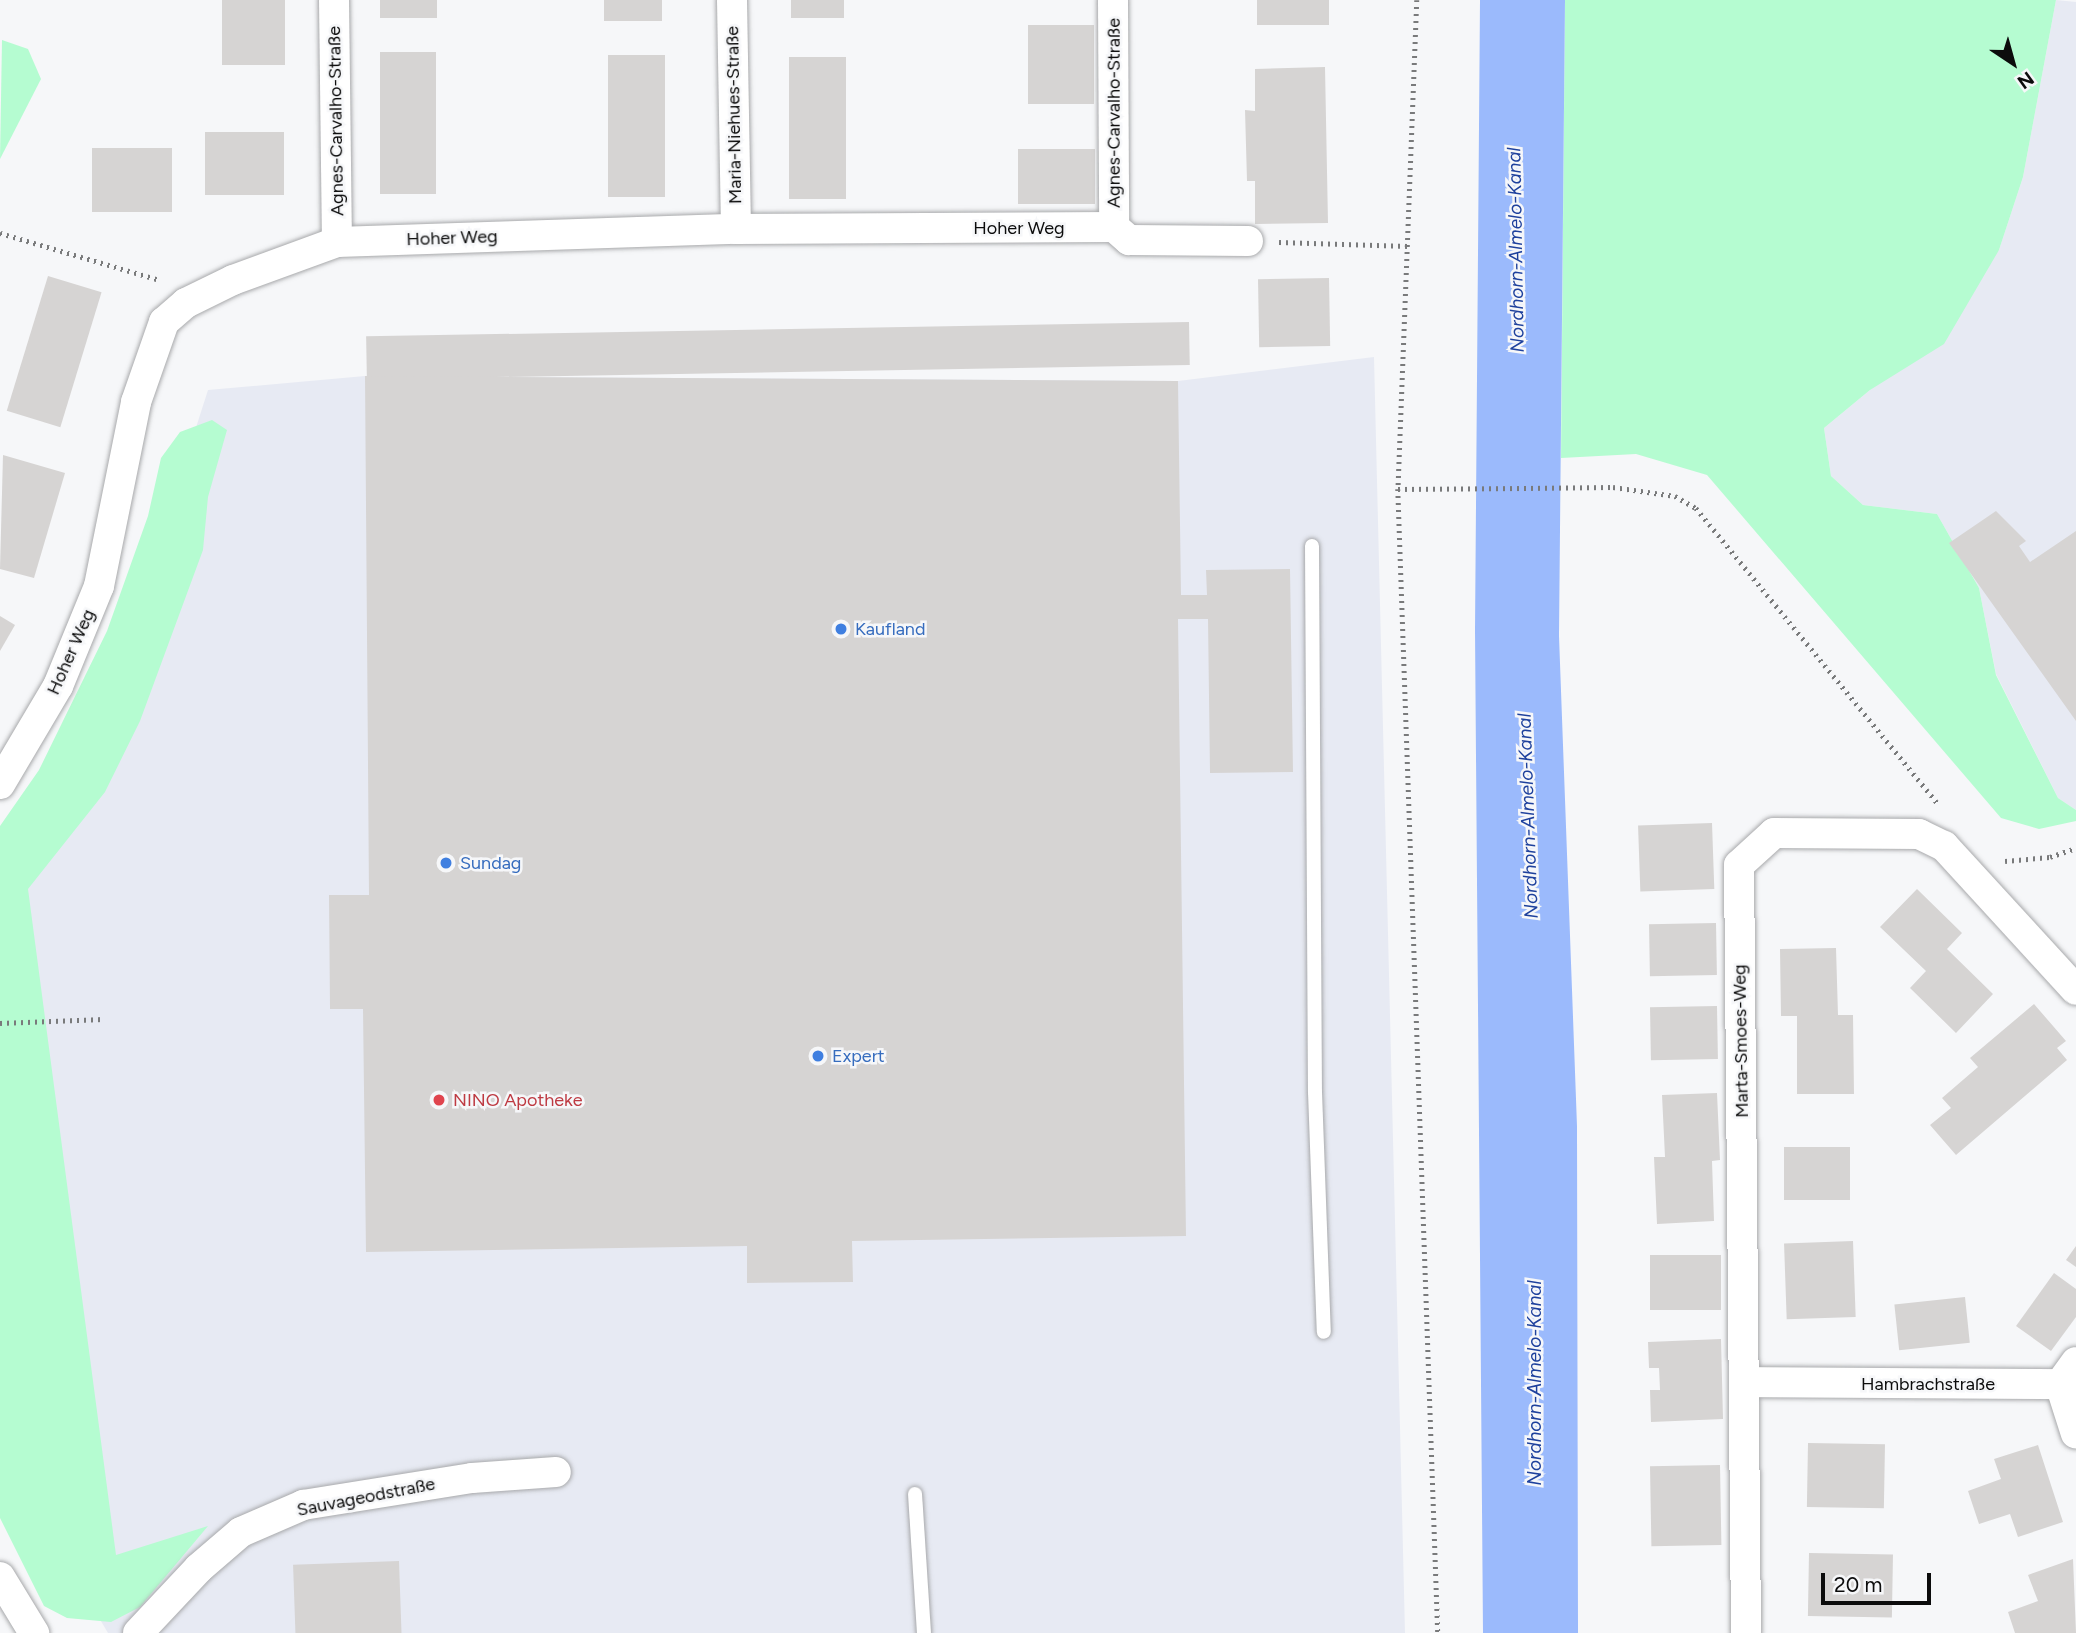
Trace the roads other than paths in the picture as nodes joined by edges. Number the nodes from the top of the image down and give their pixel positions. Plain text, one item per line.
1 (334, 0) edge
2 (732, 0) edge
3 (1113, 0) edge
4 (1114, 227) junction
5 (736, 229) junction
6 (1248, 241) road end
7 (337, 242) junction
8 (1312, 546) dead end
9 (0, 784) edge
10 (2076, 990) edge
11 (1324, 1332) dead end
12 (2068, 1373) edge
13 (1745, 1382) junction
14 (2076, 1434) edge
15 (556, 1472) dead end
16 (915, 1494) dead end
17 (0, 1577) edge
18 (34, 1633) edge
19 (138, 1633) edge
20 (924, 1633) edge
21 (1746, 1633) edge

1 - 7 street, Agnes-Carvalho-Straße
2 - 5 street, Maria-Niehues-Straße
3 - 4 street, Agnes-Carvalho-Straße
4 - 5 street, Hoher Weg
4 - 6 street, Hoher Weg
5 - 7 street, Hoher Weg
7 - 9 street, Hoher Weg
8 - 11 lane
10 - 13 street, Marta-Smoes-Weg
12 - 13 street, Hambrachstraße
12 - 14 street, Hambrachstraße
13 - 21 street, Marta-Smoes-Weg
15 - 19 street, Sauvageodstraße
16 - 20 lane
17 - 18 street

